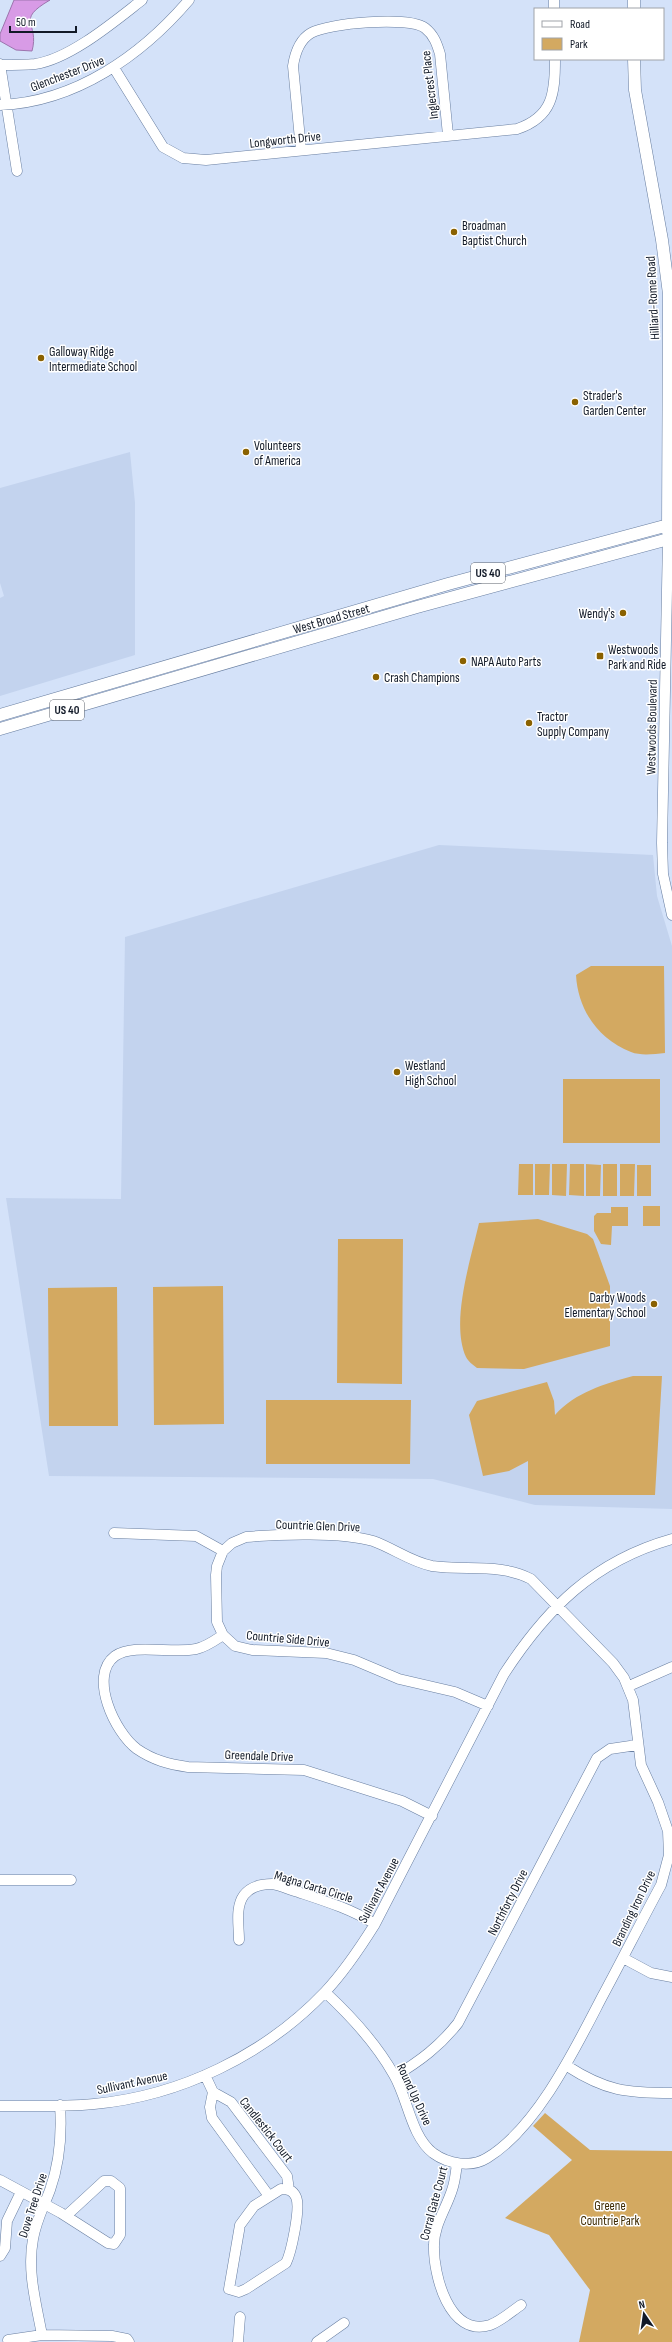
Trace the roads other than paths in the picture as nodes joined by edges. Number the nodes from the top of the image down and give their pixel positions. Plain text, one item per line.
1 (142, 0) edge
2 (190, 0) edge
3 (554, 60) edge
4 (634, 60) edge
5 (1, 64) edge
6 (114, 68) junction
7 (3, 105) edge
8 (448, 135) junction
9 (301, 150) junction
10 (17, 170) dead end
11 (670, 524) edge
12 (670, 538) edge
13 (0, 715) edge
14 (0, 729) edge
15 (672, 915) edge
16 (114, 1533) dead end
17 (672, 1539) edge
18 (224, 1551) junction
19 (557, 1604) junction
20 (223, 1635) junction
21 (672, 1667) edge
22 (628, 1686) junction
23 (488, 1706) junction
24 (637, 1745) junction
25 (432, 1816) junction
26 (670, 1856) edge
27 (0, 1880) edge
28 (71, 1880) dead end
29 (375, 1924) junction
30 (240, 1940) dead end
31 (623, 1958) junction
32 (672, 1977) edge
33 (325, 1992) junction
34 (566, 2066) junction
35 (205, 2075) junction
36 (395, 2076) junction
37 (213, 2092) junction
38 (672, 2093) edge
39 (60, 2105) junction
40 (0, 2106) edge
41 (457, 2163) junction
42 (0, 2180) edge
43 (289, 2190) junction
44 (21, 2192) junction
45 (269, 2196) junction
46 (43, 2204) junction
47 (66, 2216) junction
48 (0, 2256) edge
49 (521, 2305) dead end
50 (240, 2317) dead end
51 (344, 2323) dead end
52 (42, 2335) junction
53 (5, 2340) edge
54 (96, 2340) edge
55 (129, 2342) edge
56 (238, 2342) edge
57 (317, 2342) edge

1 - 5 street
2 - 6 street, Glenchester Drive
3 - 8 street, Longworth Drive
4 - 11 main road, Hilliard-Rome Road
5 - 7 street
6 - 7 street, Glenchester Drive
6 - 9 street, Longworth Drive
7 - 10 street
8 - 9 street, Longworth Drive
8 - 9 street, Inglecrest Place
11 - 12 main road, Hilliard-Rome Road
11 - 13 main road, West Broad Street / US 40
12 - 14 main road, West Broad Street / US 40
12 - 15 street, Westwoods Boulevard
16 - 18 street
17 - 19 street, Sullivant Avenue
18 - 19 street, Countrie Glen Drive
18 - 20 street, Countrie Glen Drive
19 - 22 street, Branding Iron Drive
19 - 23 street, Sullivant Avenue
20 - 23 street, Countrie Side Drive
20 - 25 street, Greendale Drive
21 - 22 street
22 - 24 street, Branding Iron Drive
23 - 25 street, Sullivant Avenue
24 - 26 street, Branding Iron Drive
24 - 36 street, Northforty Drive
25 - 29 street, Sullivant Avenue
26 - 31 street, Branding Iron Drive
27 - 28 street
29 - 30 street, Magna Carta Circle
29 - 33 street, Sullivant Avenue
31 - 32 street
31 - 34 street, Branding Iron Drive
33 - 35 street, Sullivant Avenue
33 - 36 street, Round Up Drive
34 - 38 street
34 - 41 street, Branding Iron Drive
35 - 37 street
35 - 39 street, Sullivant Avenue
36 - 41 street, Round Up Drive
37 - 43 street, Candlestick Court
37 - 45 street
39 - 40 street, Sullivant Avenue
39 - 46 street, Dove Tree Drive
41 - 49 street, Corral Gate Court
42 - 44 street
43 - 45 street, Candlestick Court
43 - 45 street, Candlestick Court
44 - 46 street
44 - 48 street
46 - 47 street
46 - 52 street, Dove Tree Drive
47 - 47 street
50 - 56 street
51 - 57 street
52 - 53 street
52 - 54 street
54 - 55 street

